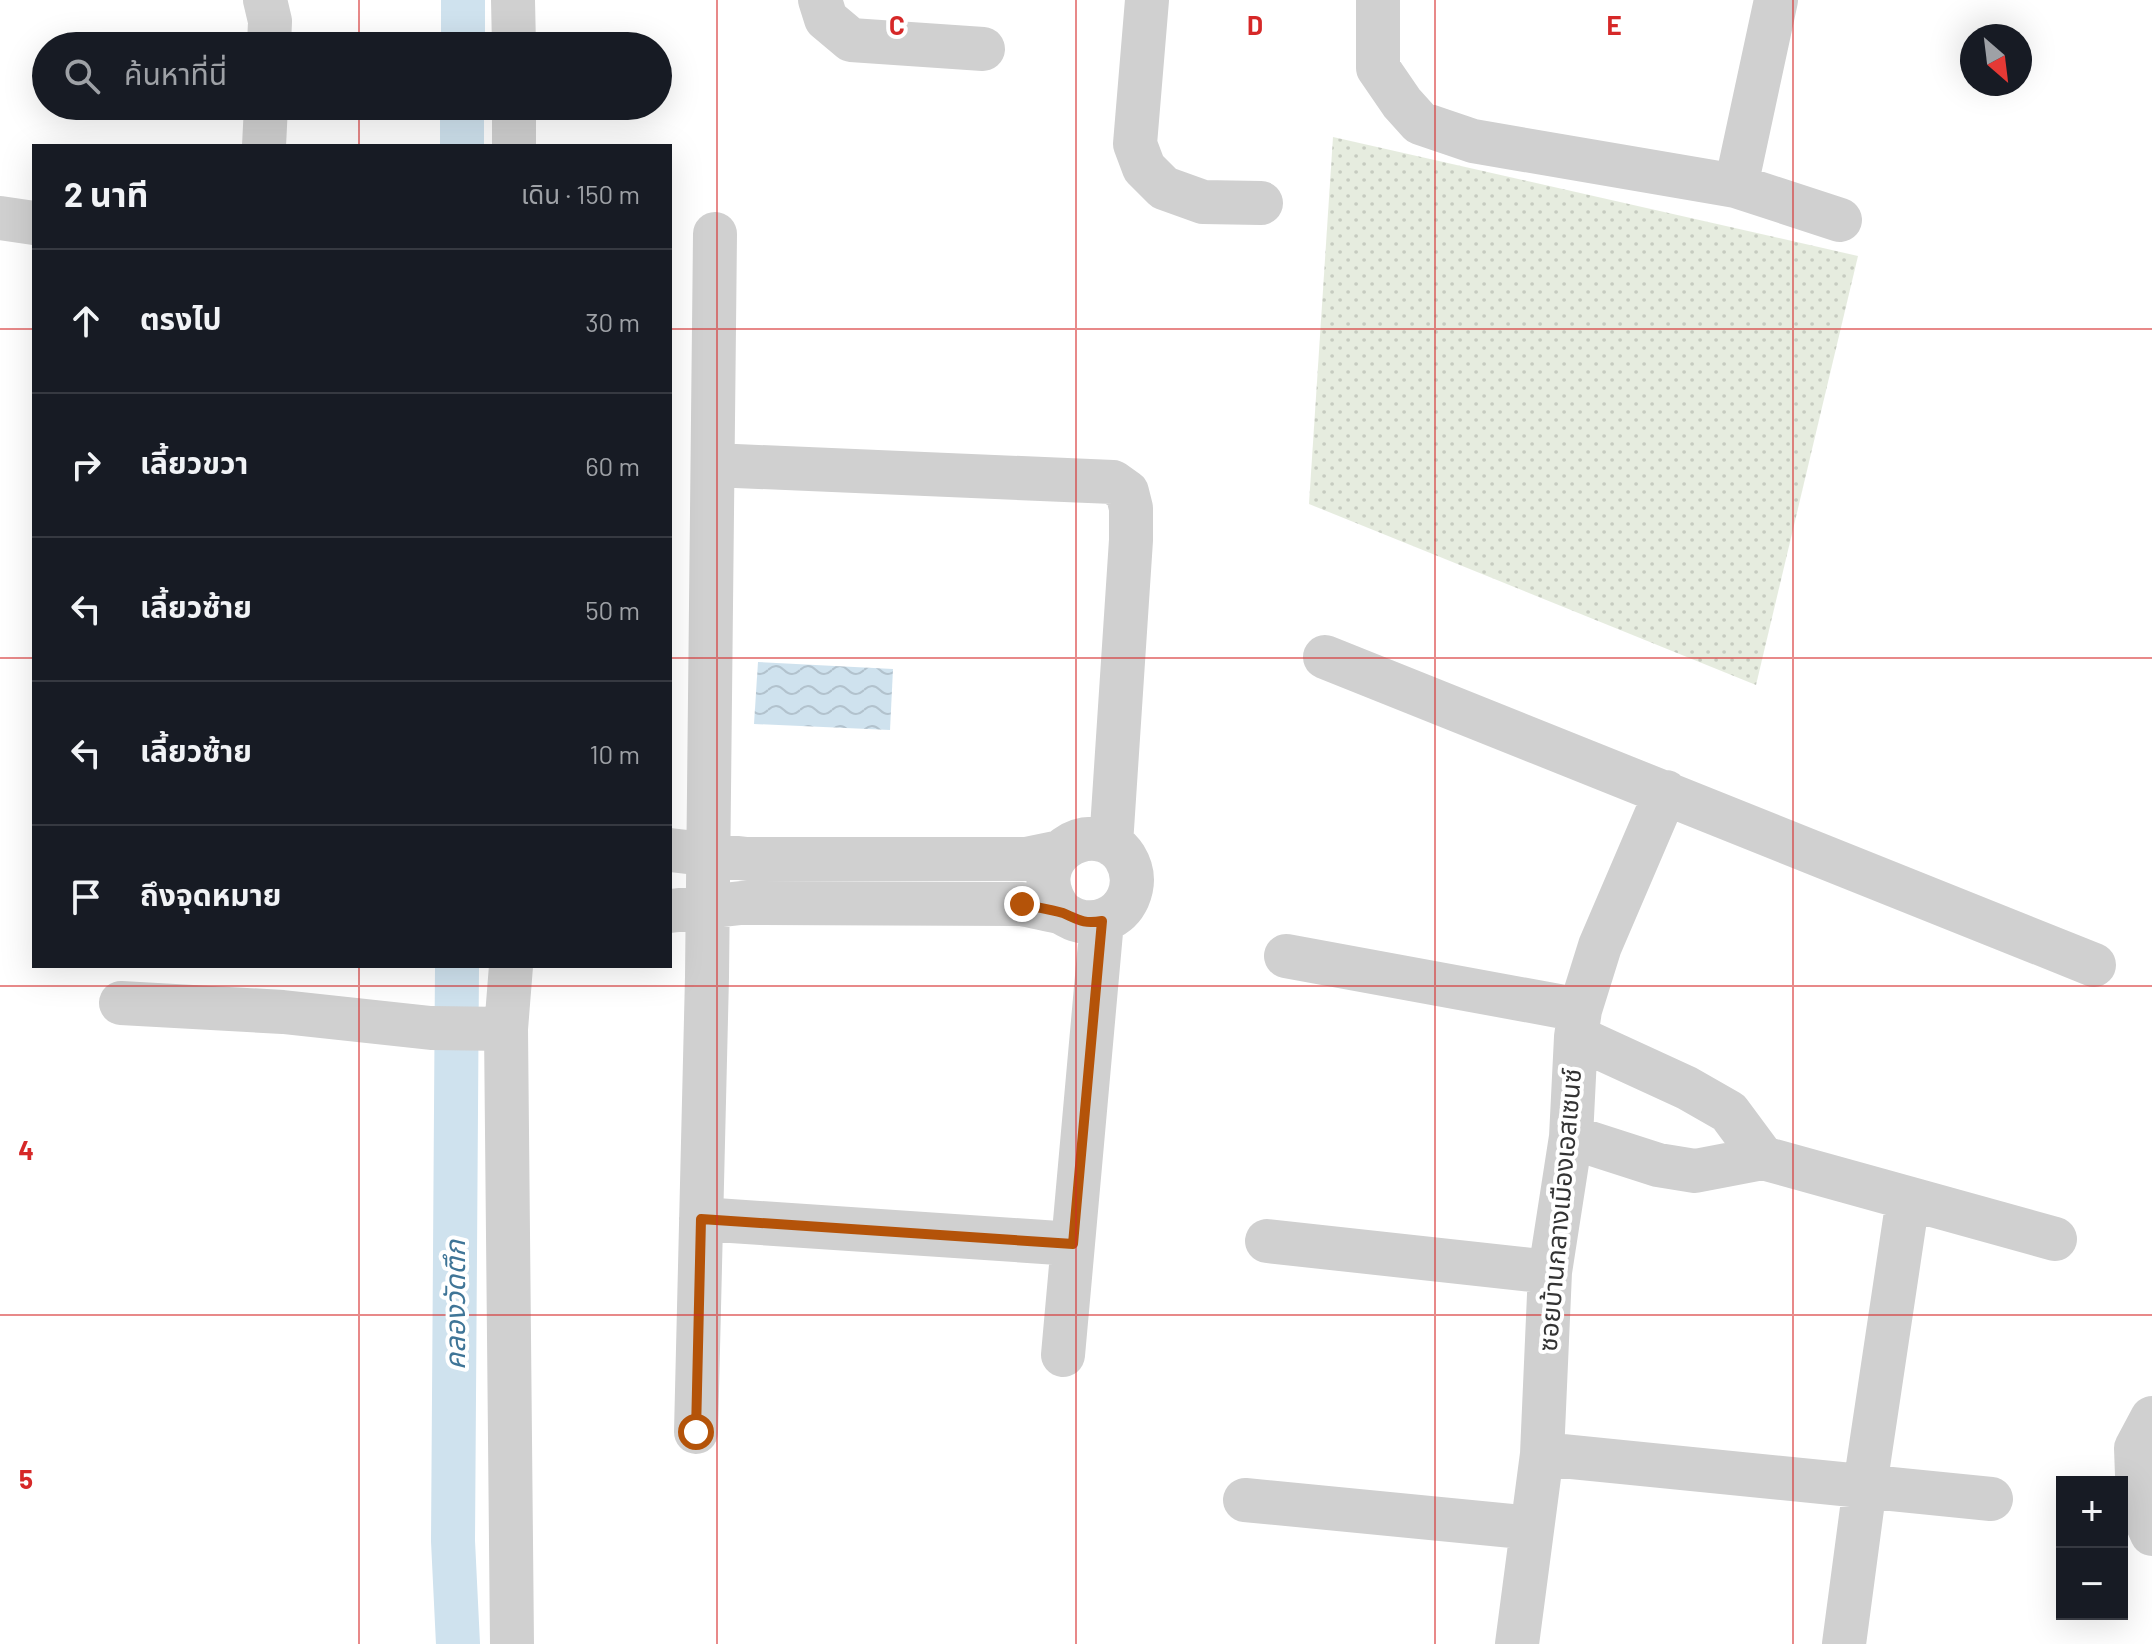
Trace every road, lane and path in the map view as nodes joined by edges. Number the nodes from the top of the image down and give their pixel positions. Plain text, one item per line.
1 (265, 0) edge
2 (513, 0) edge
3 (820, 0) edge
4 (1147, 0) edge
5 (1378, 0) edge
6 (1776, 0) edge
7 (270, 32) edge
8 (514, 32) edge
9 (983, 49) dead end
10 (265, 120) edge
11 (514, 120) edge
12 (264, 144) edge
13 (514, 144) edge
14 (1736, 186) junction
15 (1261, 203) dead end
16 (0, 218) edge
17 (1840, 220) dead end
18 (32, 223) edge
19 (715, 234) dead end
20 (713, 465) junction
21 (1325, 657) dead end
22 (1666, 792) junction
23 (1111, 844) junction
24 (689, 852) edge
25 (1060, 852) junction
26 (689, 909) edge
27 (1082, 917) junction
28 (1286, 956) dead end
29 (2094, 965) dead end
30 (510, 968) edge
31 (121, 1003) dead end
32 (1578, 1024) junction
33 (490, 1029) junction
34 (1571, 1137) junction
35 (1763, 1158) junction
36 (1908, 1199) junction
37 (701, 1219) junction
38 (2055, 1239) dead end
39 (1267, 1241) dead end
40 (1073, 1244) junction
41 (1550, 1272) junction
42 (1063, 1355) dead end
43 (2152, 1418) edge
44 (696, 1432) dead end
45 (1542, 1454) junction
46 (1865, 1486) junction
47 (1991, 1499) dead end
48 (1245, 1500) dead end
49 (1532, 1528) junction
50 (2152, 1534) edge
51 (512, 1644) edge
52 (1517, 1644) edge
53 (1844, 1644) edge

1 - 7 street
2 - 8 street
3 - 9 street
4 - 15 street
5 - 14 street
6 - 14 street
10 - 12 street
11 - 13 street
14 - 17 street
16 - 18 street
19 - 20 street
20 - 23 street
20 - 24 street
21 - 22 street
22 - 29 street
22 - 32 street, ซอยบ้านกลางเมืองเอสเซนซ์
23 - 25 street
23 - 27 street
24 - 25 street
24 - 26 street
25 - 27 street
26 - 27 street
26 - 37 street
27 - 40 street
28 - 32 street
30 - 33 street
31 - 33 street
32 - 34 street, ซอยบ้านกลางเมืองเอสเซนซ์
32 - 35 street
33 - 51 street
34 - 35 street
34 - 41 street, ซอยบ้านกลางเมืองเอสเซนซ์
35 - 36 street
36 - 38 street
36 - 46 street
37 - 40 street
37 - 44 street
39 - 41 street
40 - 42 street
41 - 45 street, ซอยบ้านกลางเมืองเอสเซนซ์
43 - 50 street
45 - 46 street
45 - 49 street, ซอยบ้านกลางเมืองเอสเซนซ์
46 - 47 street
46 - 53 street
48 - 49 street
49 - 52 street, ซอยบ้านกลางเมืองเอสเซนซ์

